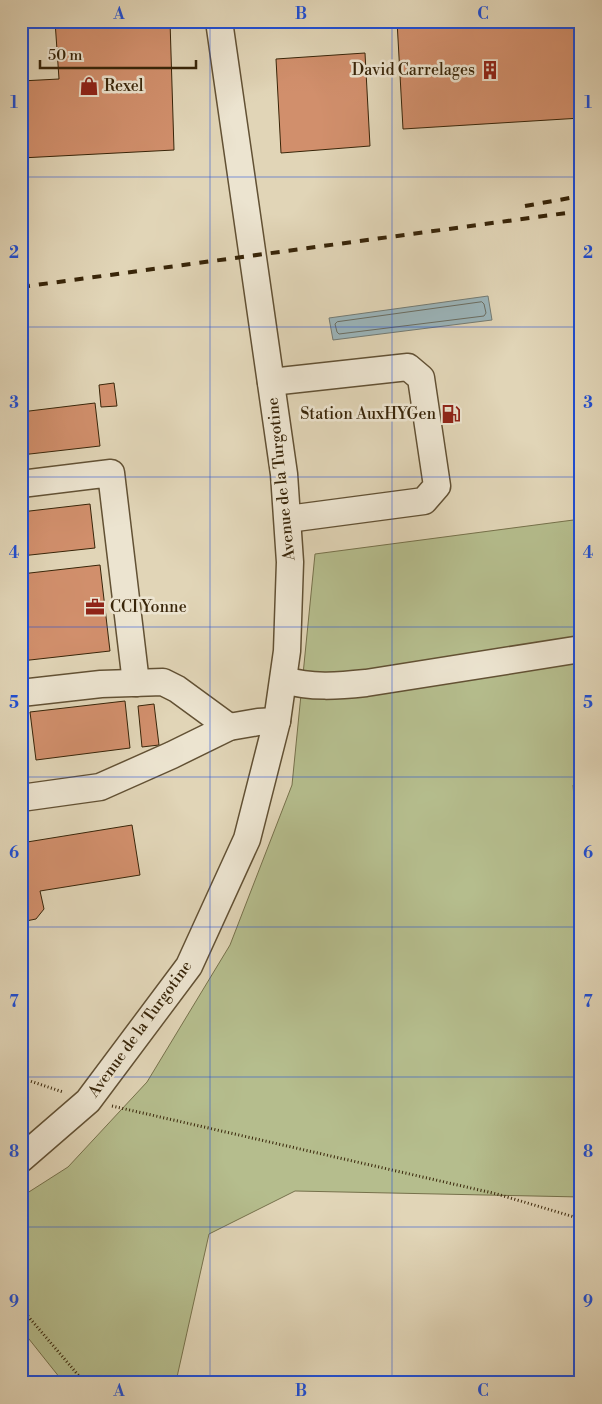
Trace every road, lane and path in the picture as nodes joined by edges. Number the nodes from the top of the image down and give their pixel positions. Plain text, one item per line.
1 (219, 21) edge
2 (270, 382) junction
3 (21, 484) edge
4 (288, 519) junction
5 (581, 649) edge
6 (284, 680) junction
7 (136, 683) junction
8 (21, 693) edge
9 (277, 721) junction
10 (229, 727) junction
11 (21, 798) edge
12 (21, 1078) edge
13 (88, 1101) junction
14 (21, 1159) edge
15 (581, 1219) edge
16 (21, 1308) edge
17 (85, 1383) edge

1 - 2 street, Avenue de la Turgotine
2 - 4 street, Avenue de la Turgotine
2 - 4 street
3 - 7 street
4 - 6 street, Avenue de la Turgotine
5 - 6 street
6 - 9 street, Avenue de la Turgotine
7 - 8 street
7 - 10 street
9 - 10 street
9 - 13 street, Avenue de la Turgotine
10 - 11 street
12 - 13 path
13 - 14 street, Avenue de la Turgotine
13 - 15 path
16 - 17 path

